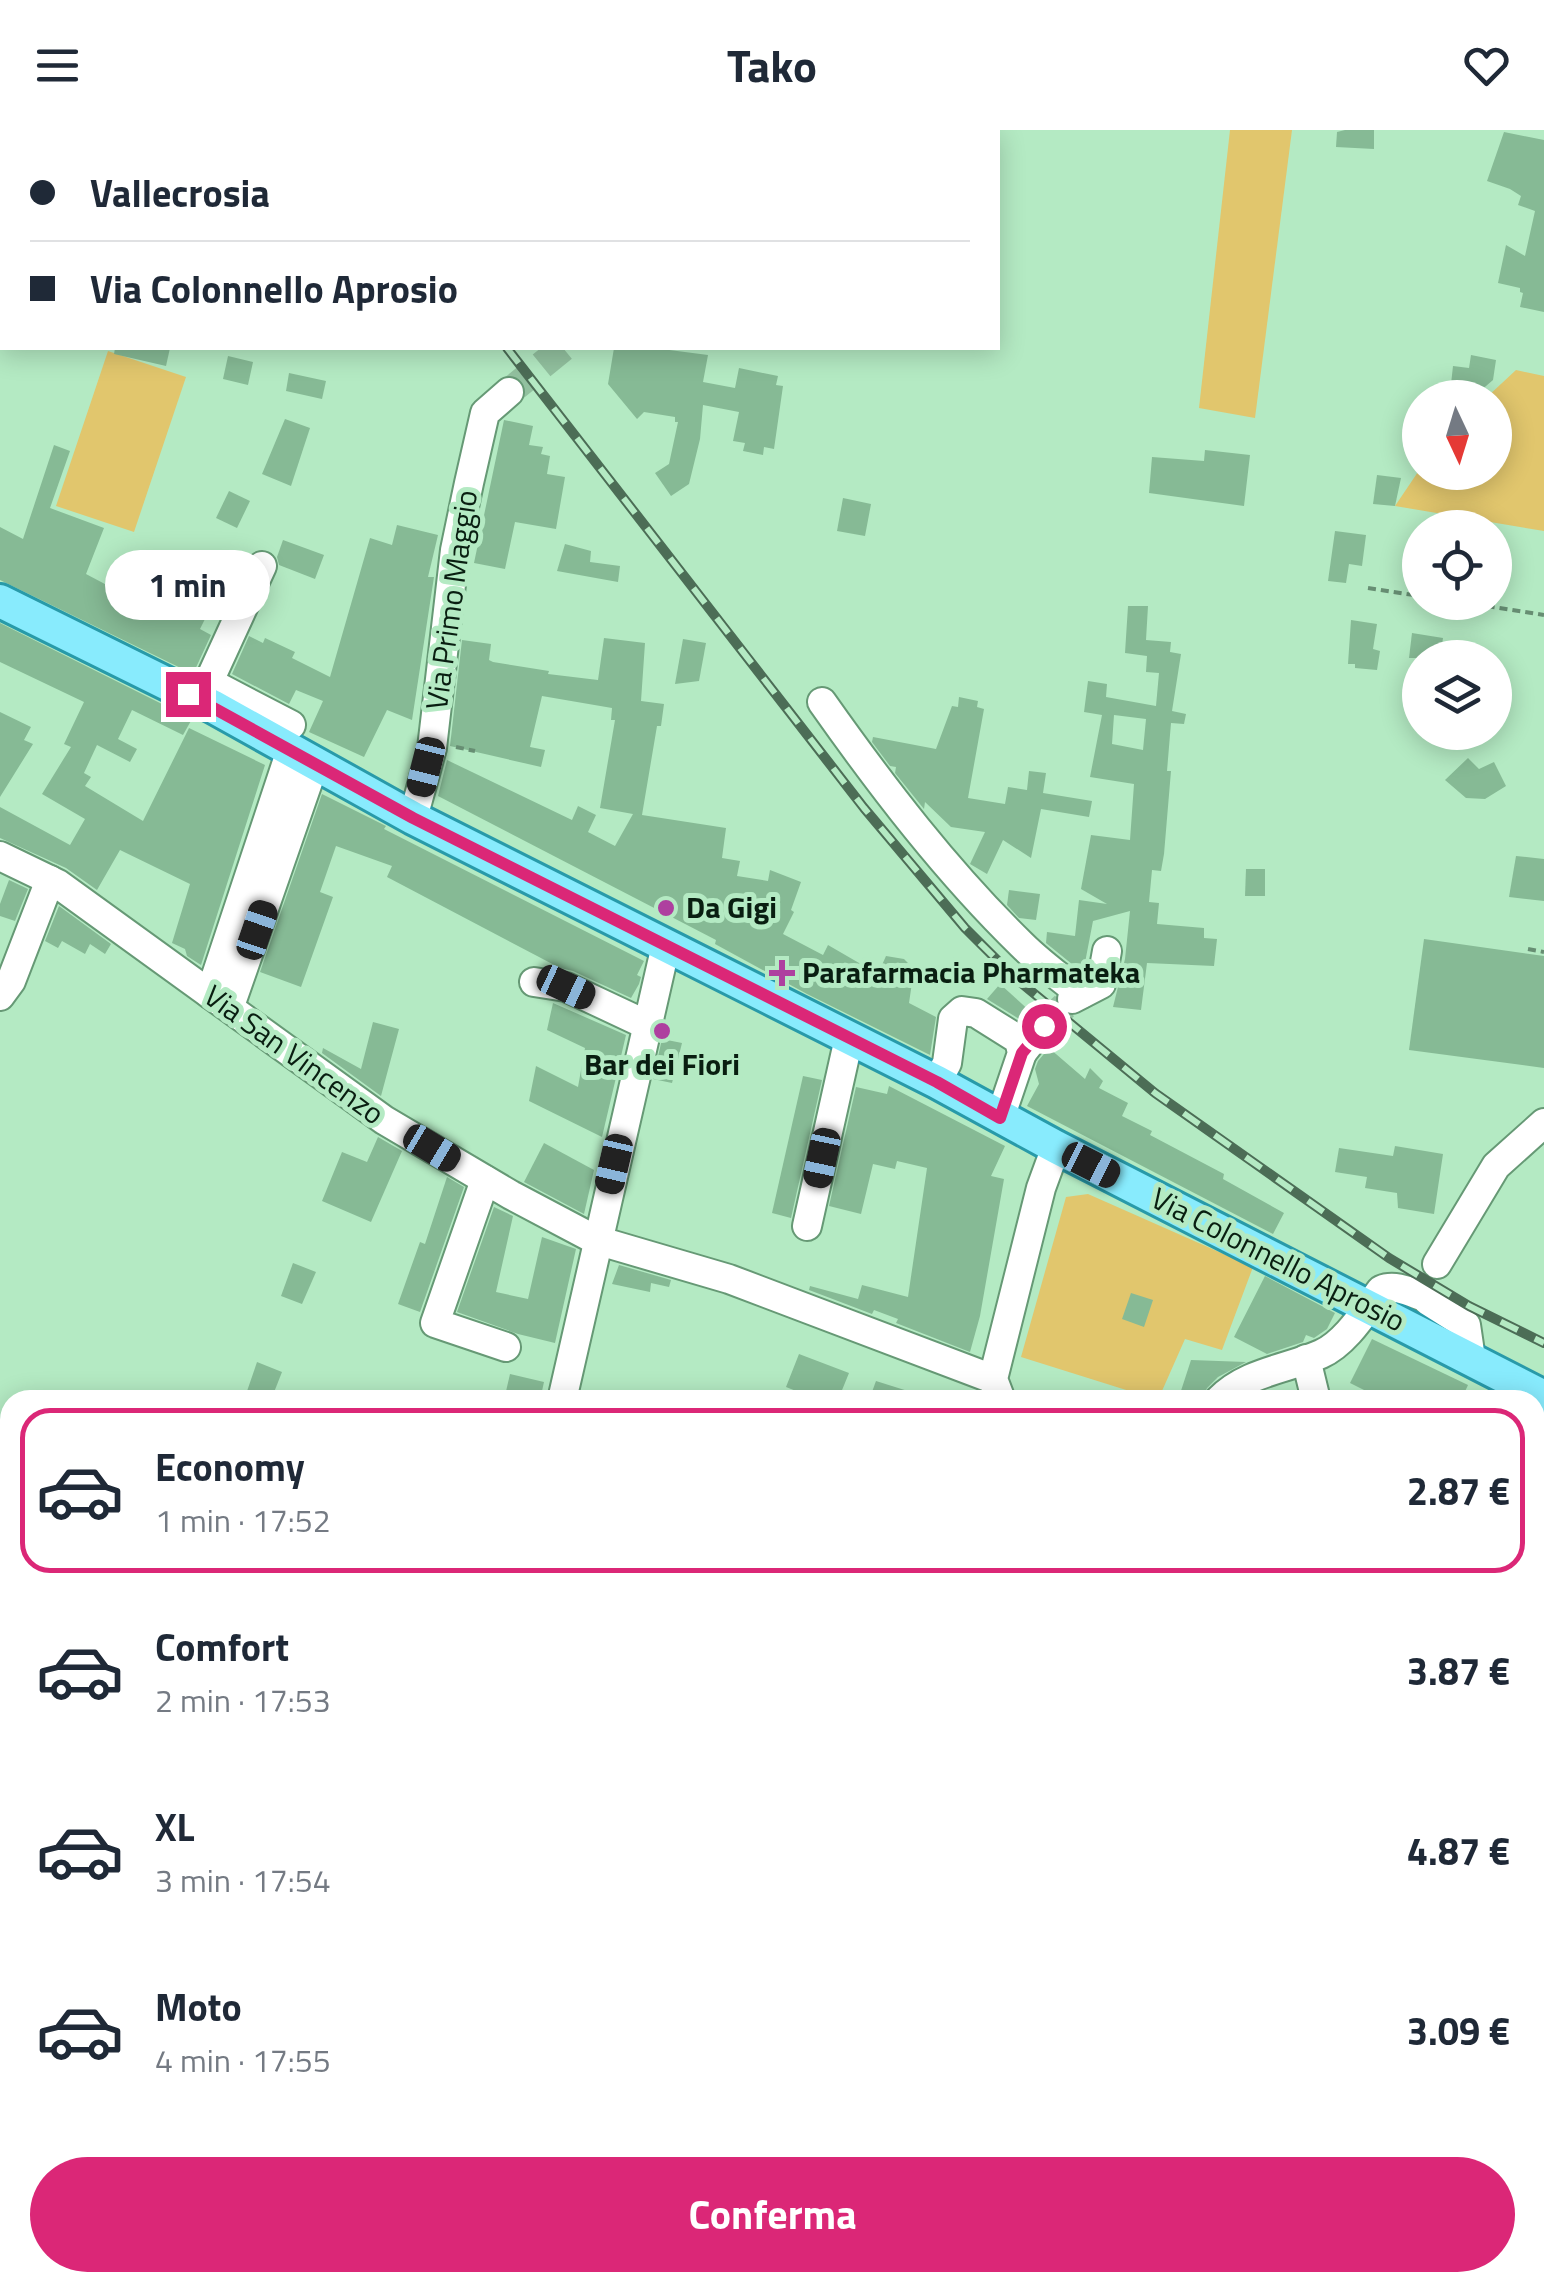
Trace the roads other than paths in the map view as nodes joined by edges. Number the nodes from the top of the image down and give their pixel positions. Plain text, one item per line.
1 (508, 392) tunnel mouth
2 (262, 566) dead end
3 (0, 601) edge
4 (210, 694) junction
5 (822, 702) dead end
6 (299, 746) junction
7 (413, 818) junction
8 (0, 856) edge
9 (50, 880) junction
10 (666, 945) junction
11 (1107, 950) dead end
12 (534, 982) dead end
13 (0, 996) edge
14 (220, 1000) junction
15 (647, 1025) junction
16 (1044, 1026) tunnel mouth
17 (848, 1038) junction
18 (1022, 1053) junction
19 (937, 1082) junction
20 (1000, 1118) junction
21 (1544, 1123) edge
22 (1056, 1147) junction
23 (485, 1180) junction
24 (606, 1199) junction
25 (808, 1226) dead end
26 (596, 1240) junction
27 (644, 1253) junction
28 (1427, 1283) junction
29 (1369, 1306) junction
30 (506, 1347) dead end
31 (1306, 1359) junction
32 (1471, 1359) junction
33 (564, 1390) edge
34 (997, 1390) edge
35 (1235, 1390) edge
36 (1314, 1390) edge
37 (1525, 1390) edge

1 - 7 street, Via Primo Maggio
2 - 4 street
3 - 4 main road, Via Colonnello Aprosio
4 - 6 main road, Via Colonnello Aprosio
5 - 11 street
6 - 7 main road, Via Colonnello Aprosio
6 - 14 street
7 - 10 main road, Via Colonnello Aprosio
8 - 9 street, Via San Vincenzo
9 - 13 street
9 - 14 street, Via San Vincenzo
10 - 15 street
10 - 17 main road, Via Colonnello Aprosio
12 - 15 street
14 - 23 street, Via San Vincenzo
15 - 24 street
16 - 18 street
17 - 19 main road, Via Colonnello Aprosio
17 - 25 street
18 - 19 street
18 - 20 street
19 - 20 main road, Via Colonnello Aprosio
20 - 22 main road, Via Colonnello Aprosio
21 - 28 street
22 - 29 main road, Via Colonnello Aprosio
22 - 34 street
23 - 26 street, Via San Vincenzo
23 - 30 street
24 - 26 street
24 - 27 street
26 - 27 street, Via San Vincenzo
26 - 33 street
27 - 34 street, Via San Vincenzo
28 - 29 street
28 - 32 street
29 - 31 street
29 - 32 main road, Via Colonnello Aprosio
31 - 35 street
31 - 36 street
32 - 37 main road, Via Colonnello Aprosio

